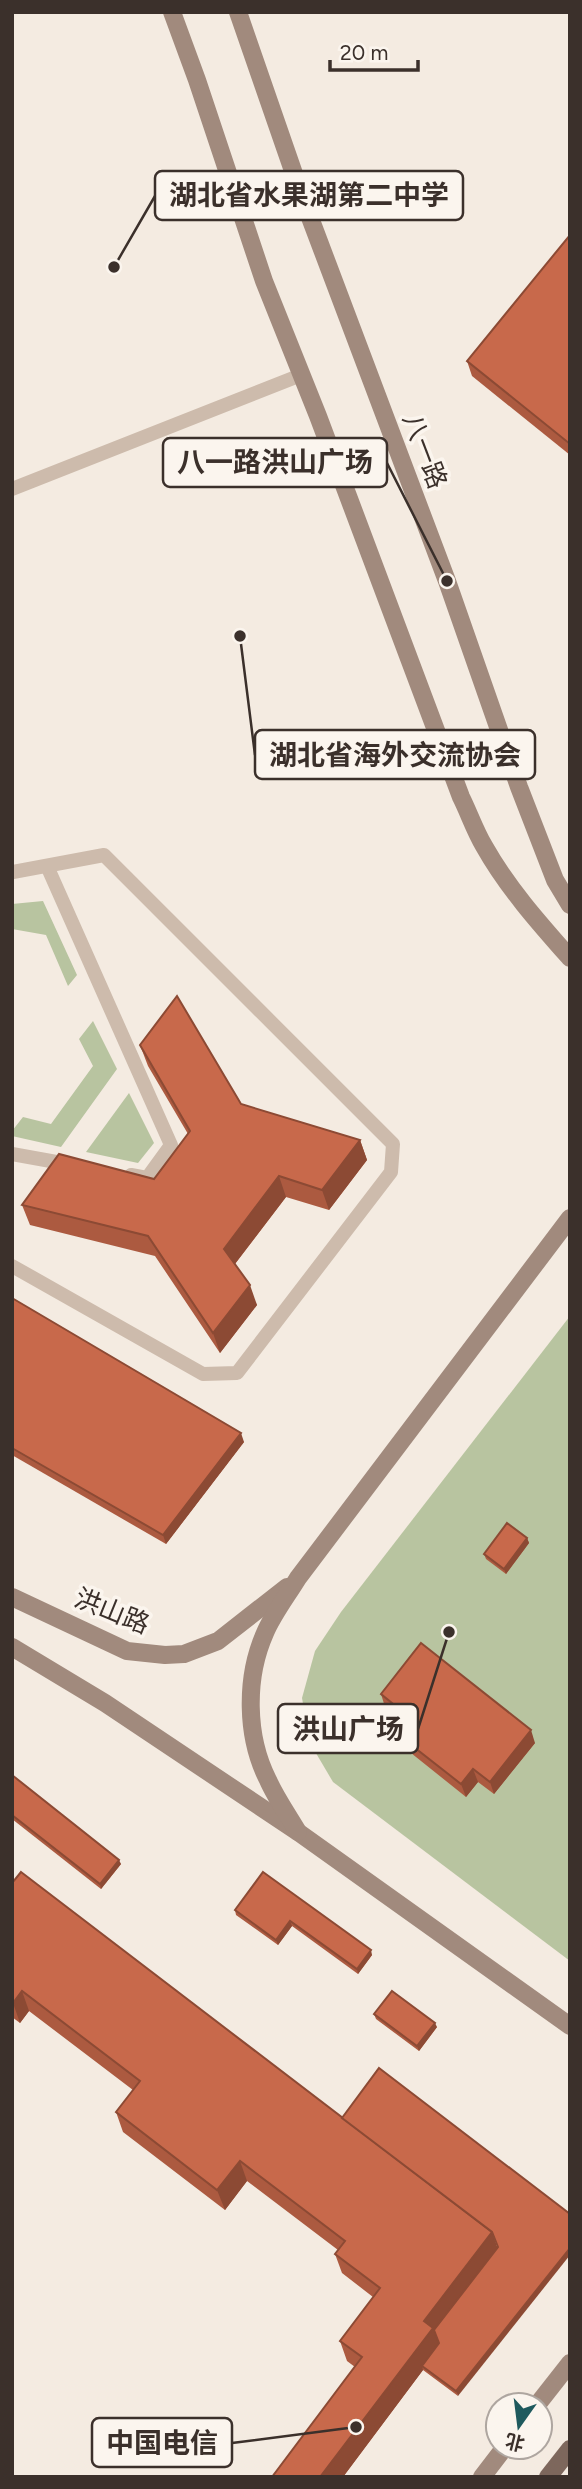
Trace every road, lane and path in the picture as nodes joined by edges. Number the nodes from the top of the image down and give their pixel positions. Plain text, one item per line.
1 (172, 12) edge
2 (239, 12) edge
3 (301, 375) junction
4 (12, 489) edge
5 (47, 866) junction
6 (13, 872) edge
7 (570, 905) edge
8 (570, 958) edge
9 (12, 1154) edge
10 (93, 1168) edge
11 (120, 1173) edge
12 (570, 1218) edge
13 (12, 1266) edge
14 (298, 1578) junction
15 (12, 1597) edge
16 (12, 1647) edge
17 (298, 1832) junction
18 (570, 2026) edge
19 (570, 2363) edge
20 (548, 2391) edge
21 (570, 2449) edge
22 (494, 2461) edge
23 (482, 2477) edge
24 (548, 2477) edge

1 - 3 main road
2 - 7 main road, 八一路
3 - 4 lane
3 - 8 main road
5 - 6 lane
5 - 11 lane
5 - 13 lane
9 - 10 lane
12 - 14 main road
14 - 15 main road, 洪山路
14 - 17 main road
16 - 17 main road
17 - 18 main road
19 - 20 main road
21 - 24 main road
22 - 23 main road

